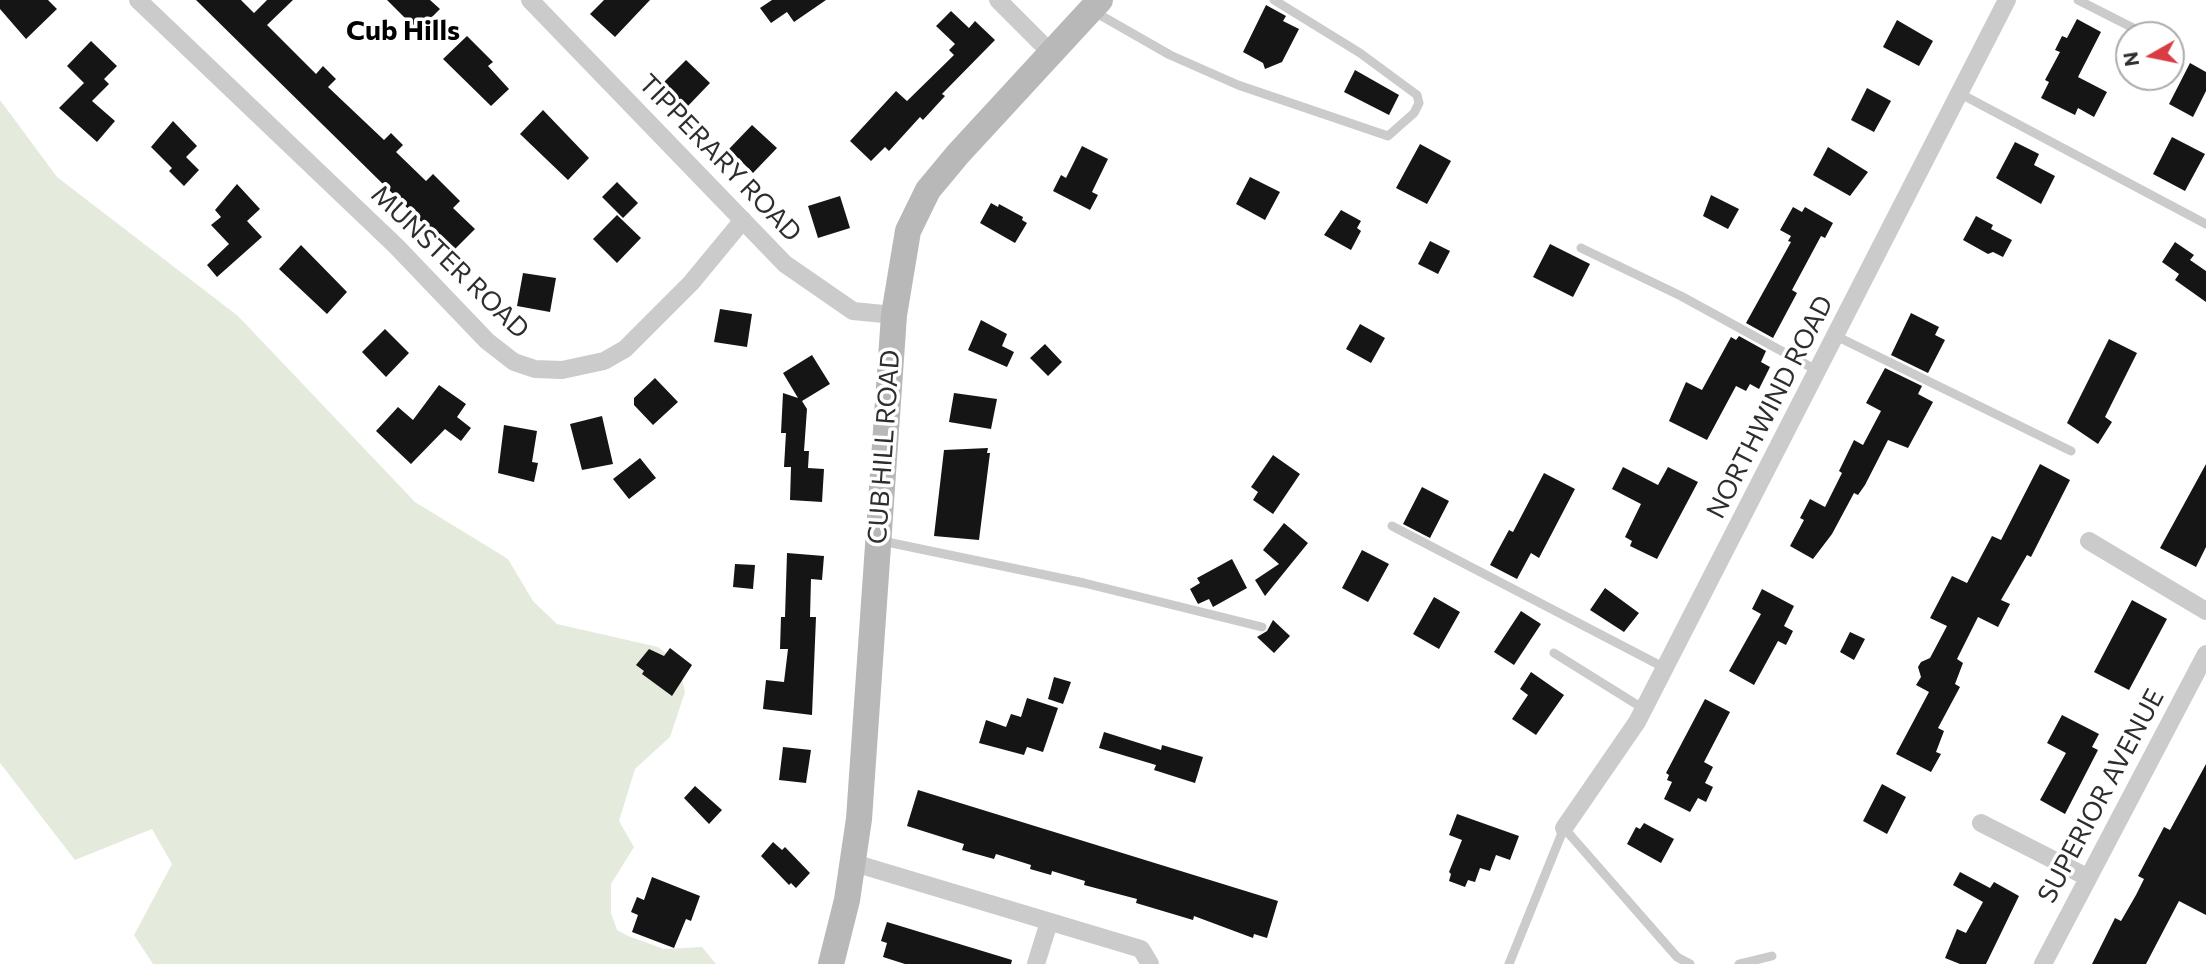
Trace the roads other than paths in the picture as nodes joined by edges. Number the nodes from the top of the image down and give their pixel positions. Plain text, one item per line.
1 (138, 0) edge
2 (530, 0) edge
3 (998, 0) edge
4 (1274, 0) edge
5 (2007, 0) edge
6 (2078, 0) edge
7 (1096, 5) edge
8 (2119, 21) edge
9 (1051, 53) junction
10 (1959, 93) junction
11 (743, 220) junction
12 (2206, 224) edge
13 (1581, 248) dead end
14 (894, 315) junction
15 (1836, 336) junction
16 (1818, 371) junction
17 (2071, 451) dead end
18 (1392, 526) dead end
19 (877, 540) junction
20 (2090, 541) dead end
21 (2206, 611) edge
22 (1262, 627) dead end
23 (1554, 653) dead end
24 (2206, 654) edge
25 (1665, 668) junction
26 (1644, 709) junction
27 (1981, 823) dead end
28 (1564, 828) junction
29 (853, 863) junction
30 (2087, 877) junction
31 (1049, 922) junction
32 (1772, 956) dead end
33 (831, 964) edge
34 (1036, 964) edge
35 (1150, 964) edge
36 (1509, 964) edge
37 (1690, 964) edge
38 (1739, 964) edge
39 (2043, 964) edge

1 - 11 street, MUNSTER ROAD
2 - 11 street, TIPPERARY ROAD
3 - 9 street
4 - 7 lane
5 - 10 street, NORTHWIND ROAD
6 - 8 lane
7 - 9 street, CUB HILL ROAD
9 - 14 street, CUB HILL ROAD
10 - 12 lane
10 - 15 street, NORTHWIND ROAD
11 - 14 street, TIPPERARY ROAD
13 - 16 lane
14 - 19 street, CUB HILL ROAD
15 - 16 street, NORTHWIND ROAD
15 - 17 lane
16 - 25 street, NORTHWIND ROAD
18 - 25 lane
19 - 22 lane
19 - 29 street, CUB HILL ROAD
20 - 21 street
23 - 26 lane
24 - 30 street, SUPERIOR AVENUE
25 - 26 street, NORTHWIND ROAD
26 - 28 street, NORTHWIND ROAD
27 - 30 street
28 - 36 lane
28 - 37 lane
29 - 31 street
29 - 33 street, CUB HILL ROAD
30 - 39 street, SUPERIOR AVENUE
31 - 34 street
31 - 35 street
32 - 38 lane

